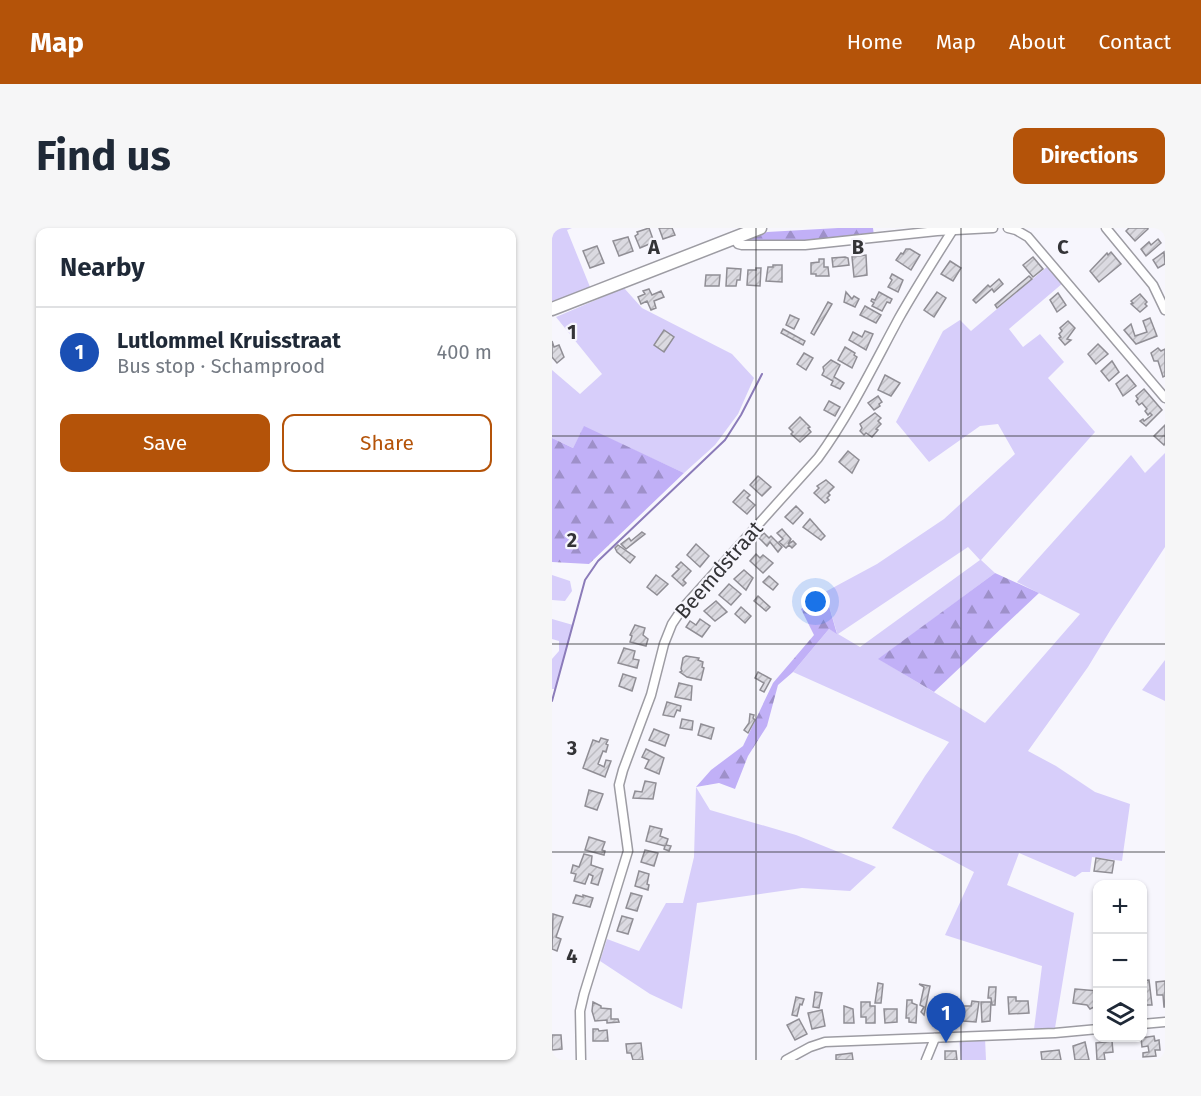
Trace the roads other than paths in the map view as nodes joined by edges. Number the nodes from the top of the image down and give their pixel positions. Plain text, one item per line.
1 (760, 228) edge
2 (993, 228) edge
3 (1008, 228) edge
4 (1106, 228) edge
5 (953, 229) edge
6 (734, 238) junction
7 (552, 309) edge
8 (1165, 310) edge
9 (1165, 398) edge
10 (1165, 1022) edge
11 (1147, 1024) edge
12 (1093, 1029) edge
13 (935, 1038) junction
14 (581, 1060) edge
15 (786, 1060) edge
16 (926, 1060) edge

1 - 6 main road
2 - 5 street
3 - 9 street
4 - 8 street
5 - 6 street
5 - 14 street, Beemdstraat
6 - 7 main road
10 - 11 street
12 - 13 street
13 - 15 street
13 - 16 street

